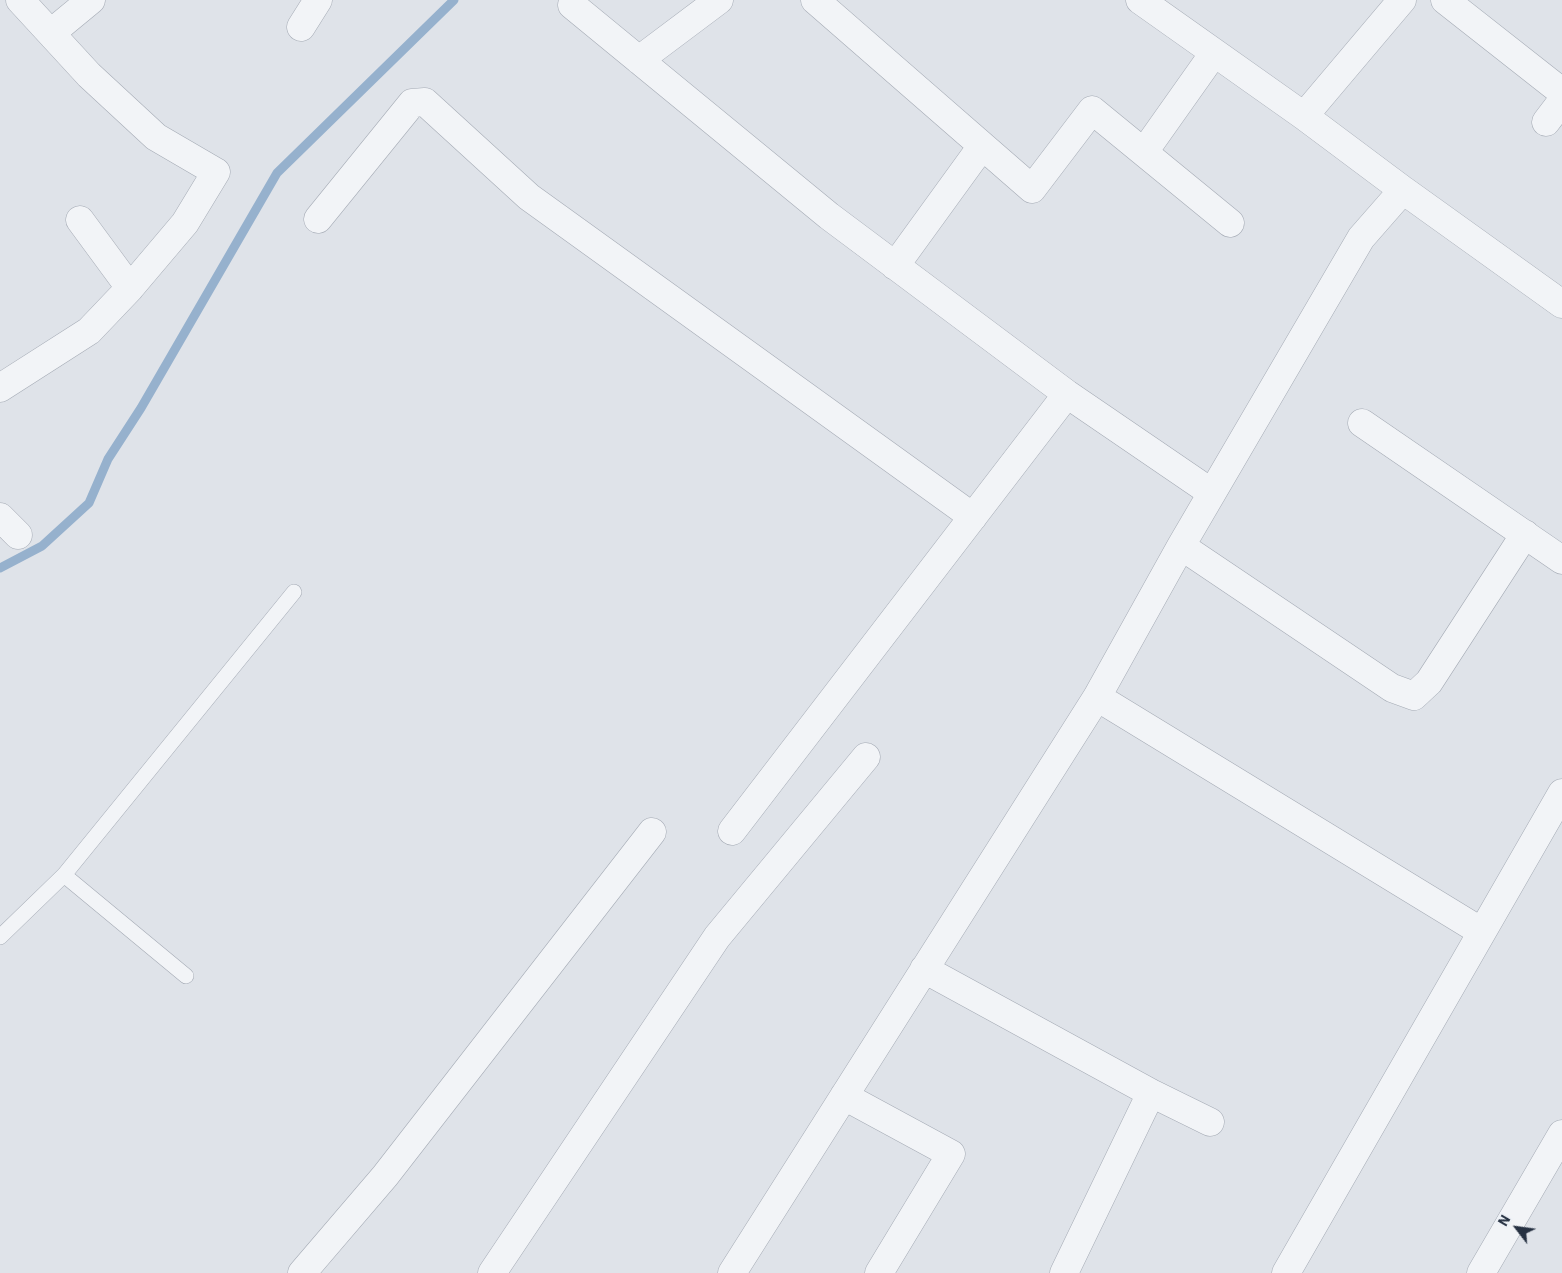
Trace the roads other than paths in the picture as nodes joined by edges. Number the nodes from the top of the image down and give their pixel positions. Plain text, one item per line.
1 (20, 0) edge
2 (92, 0) edge
3 (318, 0) edge
4 (719, 0) edge
5 (815, 0) edge
6 (1140, 0) edge
7 (1402, 0) edge
8 (1445, 0) edge
9 (572, 5) dead end
10 (301, 27) dead end
11 (51, 33) junction
12 (1214, 52) junction
13 (639, 60) junction
14 (1562, 92) edge
15 (1304, 116) junction
16 (982, 146) junction
17 (1144, 152) junction
18 (1403, 190) junction
19 (318, 219) dead end
20 (80, 220) dead end
21 (1230, 223) dead end
22 (896, 266) junction
23 (130, 288) junction
24 (1562, 304) edge
25 (0, 388) edge
26 (1067, 394) junction
27 (1362, 423) dead end
28 (1212, 493) junction
29 (973, 517) junction
30 (1525, 534) junction
31 (1181, 546) junction
32 (1562, 560) edge
33 (294, 592) dead end
34 (1097, 697) junction
35 (866, 757) dead end
36 (1562, 793) edge
37 (732, 831) dead end
38 (652, 832) dead end
39 (64, 875) junction
40 (1482, 932) junction
41 (0, 937) edge
42 (924, 969) junction
43 (186, 976) dead end
44 (1151, 1093) junction
45 (844, 1096) junction
46 (1210, 1122) dead end
47 (1562, 1134) edge
48 (302, 1273) edge
49 (492, 1273) edge
50 (732, 1273) edge
51 (879, 1273) edge
52 (1064, 1273) edge
53 (1286, 1273) edge
54 (1481, 1273) edge

1 - 11 street
2 - 11 street
3 - 10 street
4 - 13 street
5 - 16 street
6 - 12 street
7 - 15 street
8 - 14 street
9 - 13 street
11 - 23 street
12 - 15 street
12 - 17 street
13 - 22 street
15 - 18 street
16 - 17 street
16 - 22 street
17 - 21 street
18 - 24 street
18 - 28 street
19 - 29 street
20 - 23 street
22 - 26 street
23 - 25 street
26 - 28 street
26 - 29 street
27 - 30 street
28 - 31 street
29 - 37 street
30 - 31 street
30 - 32 street
31 - 34 street
33 - 39 lane
34 - 40 street
34 - 42 street
35 - 49 street
36 - 40 street
38 - 48 street
39 - 41 lane
39 - 43 lane
40 - 53 street
42 - 44 street
42 - 45 street
44 - 46 street
44 - 52 street
45 - 50 street
45 - 51 street
47 - 54 street

